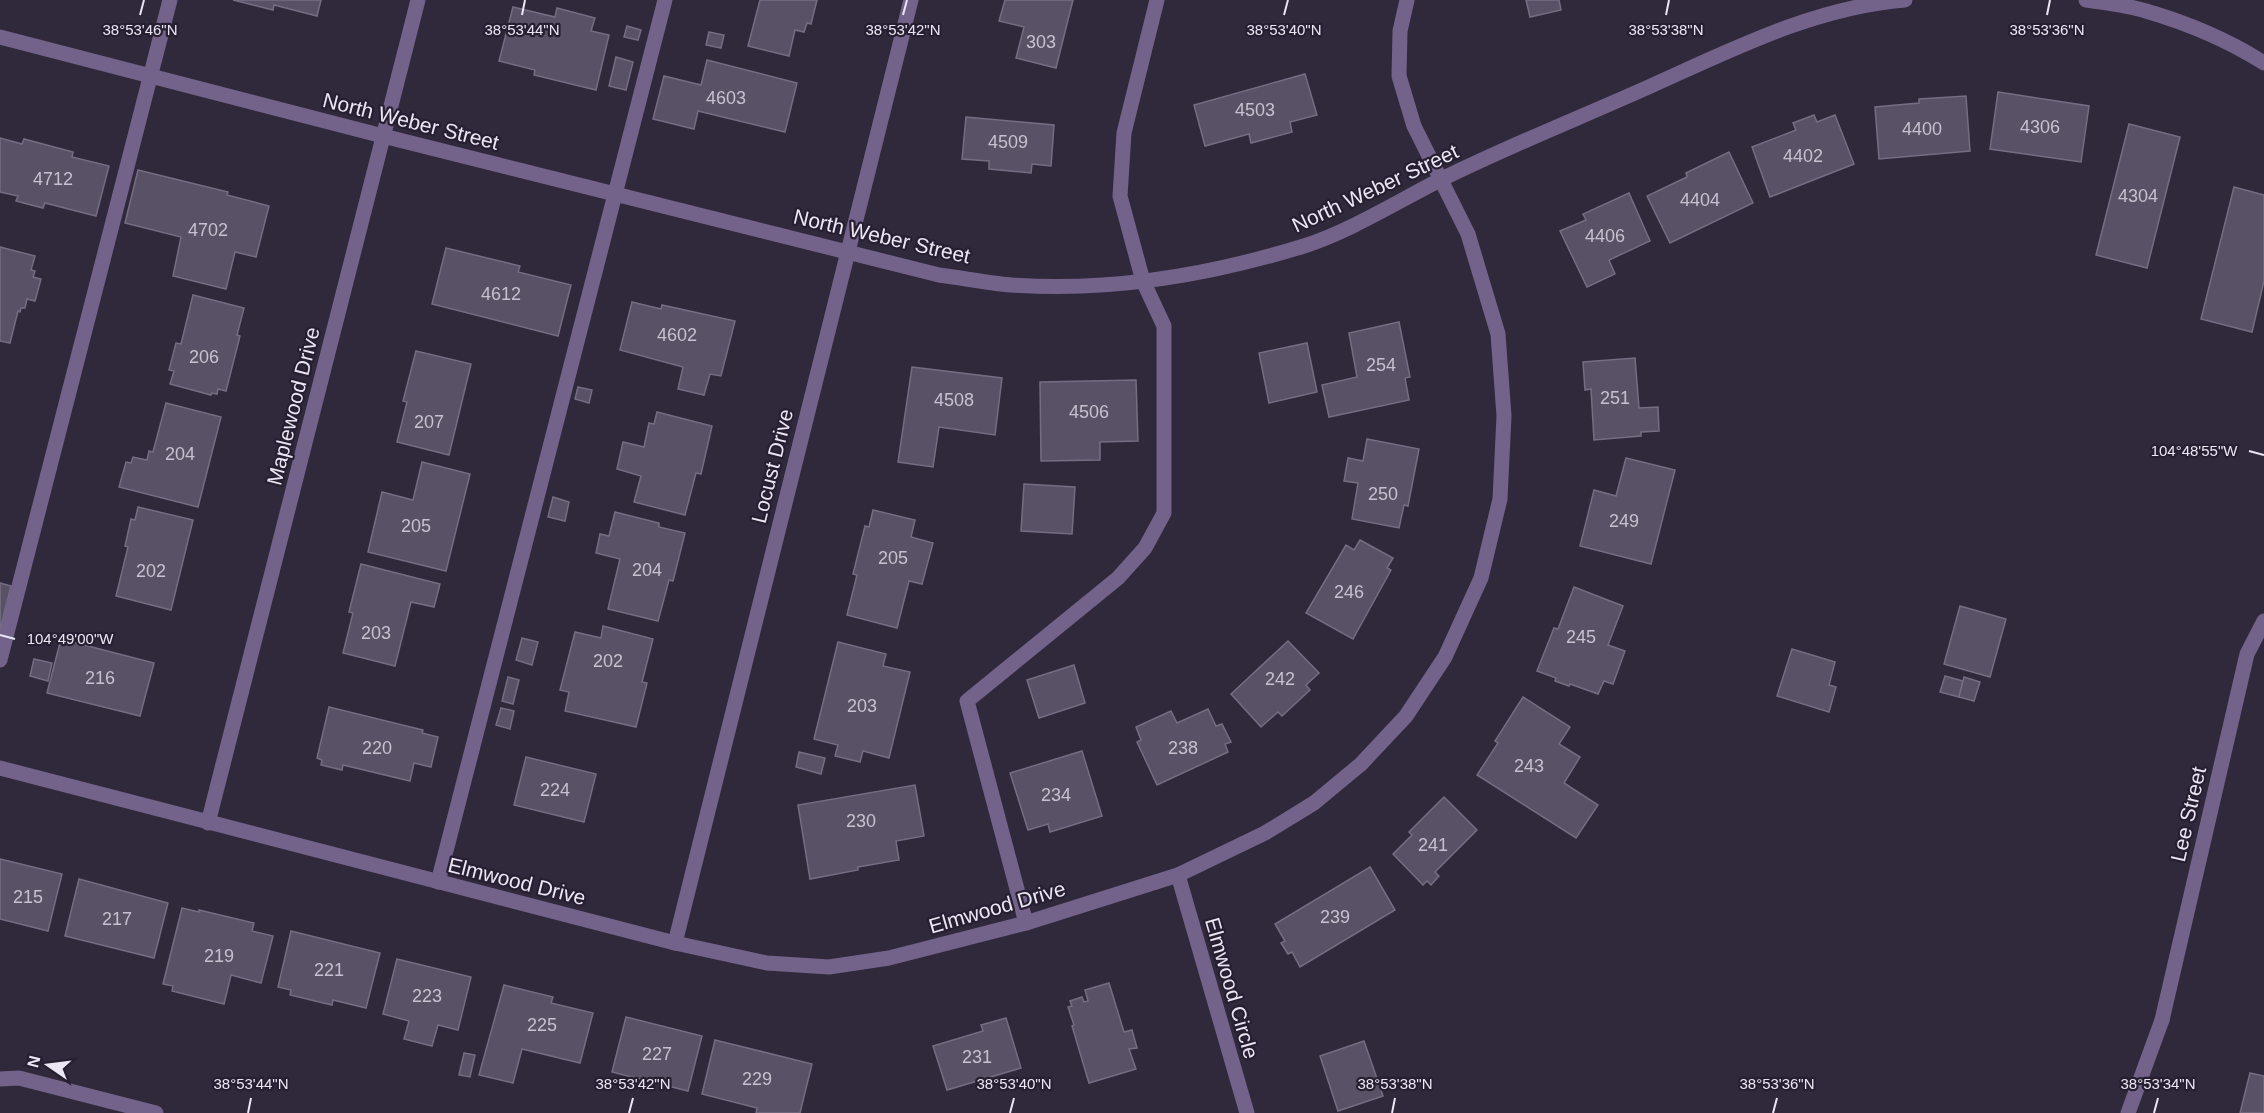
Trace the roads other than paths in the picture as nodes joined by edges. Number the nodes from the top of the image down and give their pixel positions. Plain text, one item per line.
1 (170, 0) edge
2 (418, 0) edge
3 (665, 0) edge
4 (911, 0) edge
5 (1157, 0) edge
6 (1407, 0) edge
7 (1897, 0) edge
8 (1905, 0) edge
9 (2086, 0) edge
10 (2146, 5) edge
11 (0, 37) edge
12 (2264, 63) edge
13 (150, 75) junction
14 (383, 136) junction
15 (1439, 181) junction
16 (617, 194) junction
17 (848, 251) junction
18 (1143, 281) junction
19 (2264, 621) edge
20 (0, 660) edge
21 (0, 768) edge
22 (208, 823) junction
23 (1178, 875) junction
24 (438, 882) junction
25 (1026, 923) junction
26 (675, 943) junction
27 (0, 1079) edge
28 (156, 1113) edge
29 (1246, 1113) edge
30 (2128, 1113) edge

1 - 13 street
2 - 14 street, Maplewood Drive
3 - 16 street
4 - 17 street, Locust Drive
5 - 18 street
6 - 15 street, Elmwood Drive
7 - 8 street, North Weber Street
7 - 15 street, North Weber Street
9 - 10 street
10 - 12 street
11 - 13 street, North Weber Street
13 - 14 street, North Weber Street
13 - 20 street
14 - 16 street, North Weber Street
14 - 22 street, Maplewood Drive
15 - 18 street, North Weber Street
15 - 23 street, Elmwood Drive
16 - 17 street, North Weber Street
16 - 24 street
17 - 18 street, North Weber Street
17 - 26 street, Locust Drive
18 - 25 street
19 - 30 street, Lee Street
21 - 22 street, Elmwood Drive
22 - 24 street, Elmwood Drive
23 - 25 street, Elmwood Drive
23 - 29 street, Elmwood Circle
24 - 26 street, Elmwood Drive
25 - 26 street, Elmwood Drive
27 - 28 street

